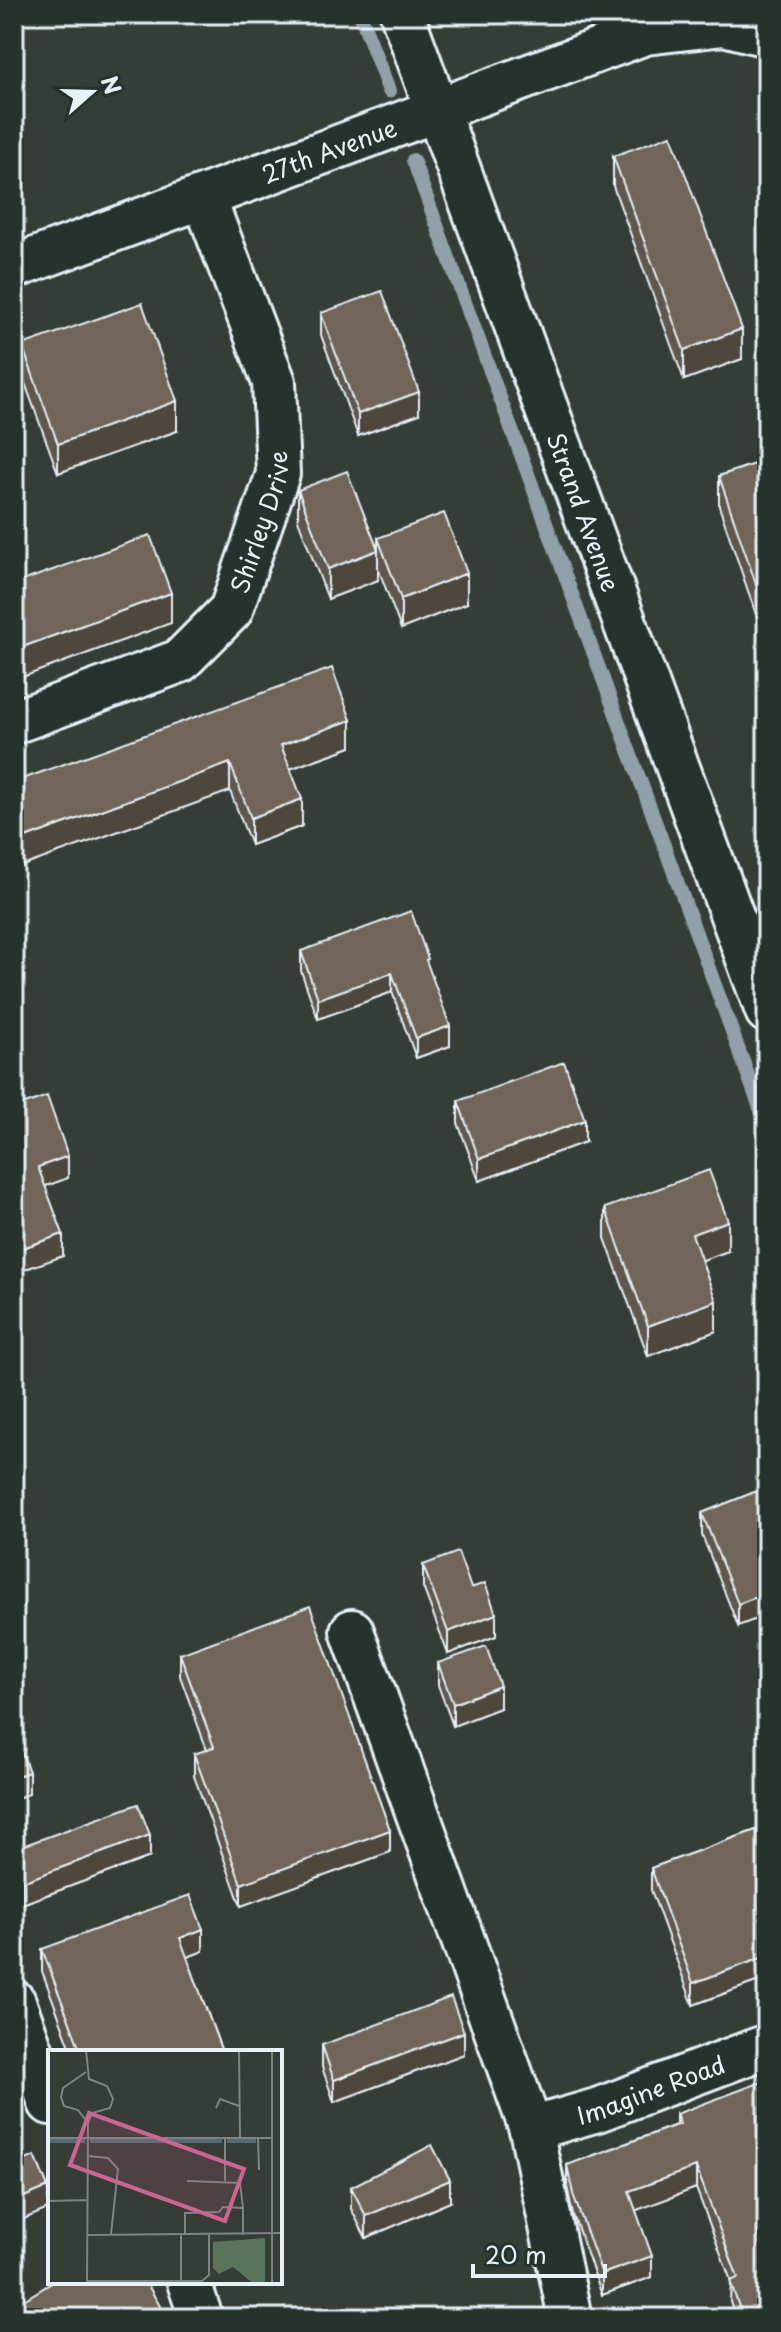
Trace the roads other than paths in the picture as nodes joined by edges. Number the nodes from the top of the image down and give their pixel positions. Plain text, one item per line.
1 (402, 14) edge
2 (654, 23) edge
3 (767, 35) edge
4 (437, 112) junction
5 (204, 198) junction
6 (14, 267) edge
7 (14, 722) edge
8 (767, 1011) edge
9 (352, 1631) dead end
10 (14, 2002) edge
11 (767, 2046) edge
12 (48, 2097) edge
13 (531, 2129) junction
14 (190, 2284) edge
15 (201, 2318) edge
16 (570, 2318) edge

1 - 4 street, Strand Avenue
2 - 3 street, 27th Avenue
2 - 4 street, 27th Avenue
4 - 5 street, 27th Avenue
4 - 8 street, Strand Avenue
5 - 6 street, 27th Avenue
5 - 7 street, Shirley Drive
9 - 13 street
10 - 12 street
11 - 13 street, Imagine Road
13 - 16 street
14 - 15 street

